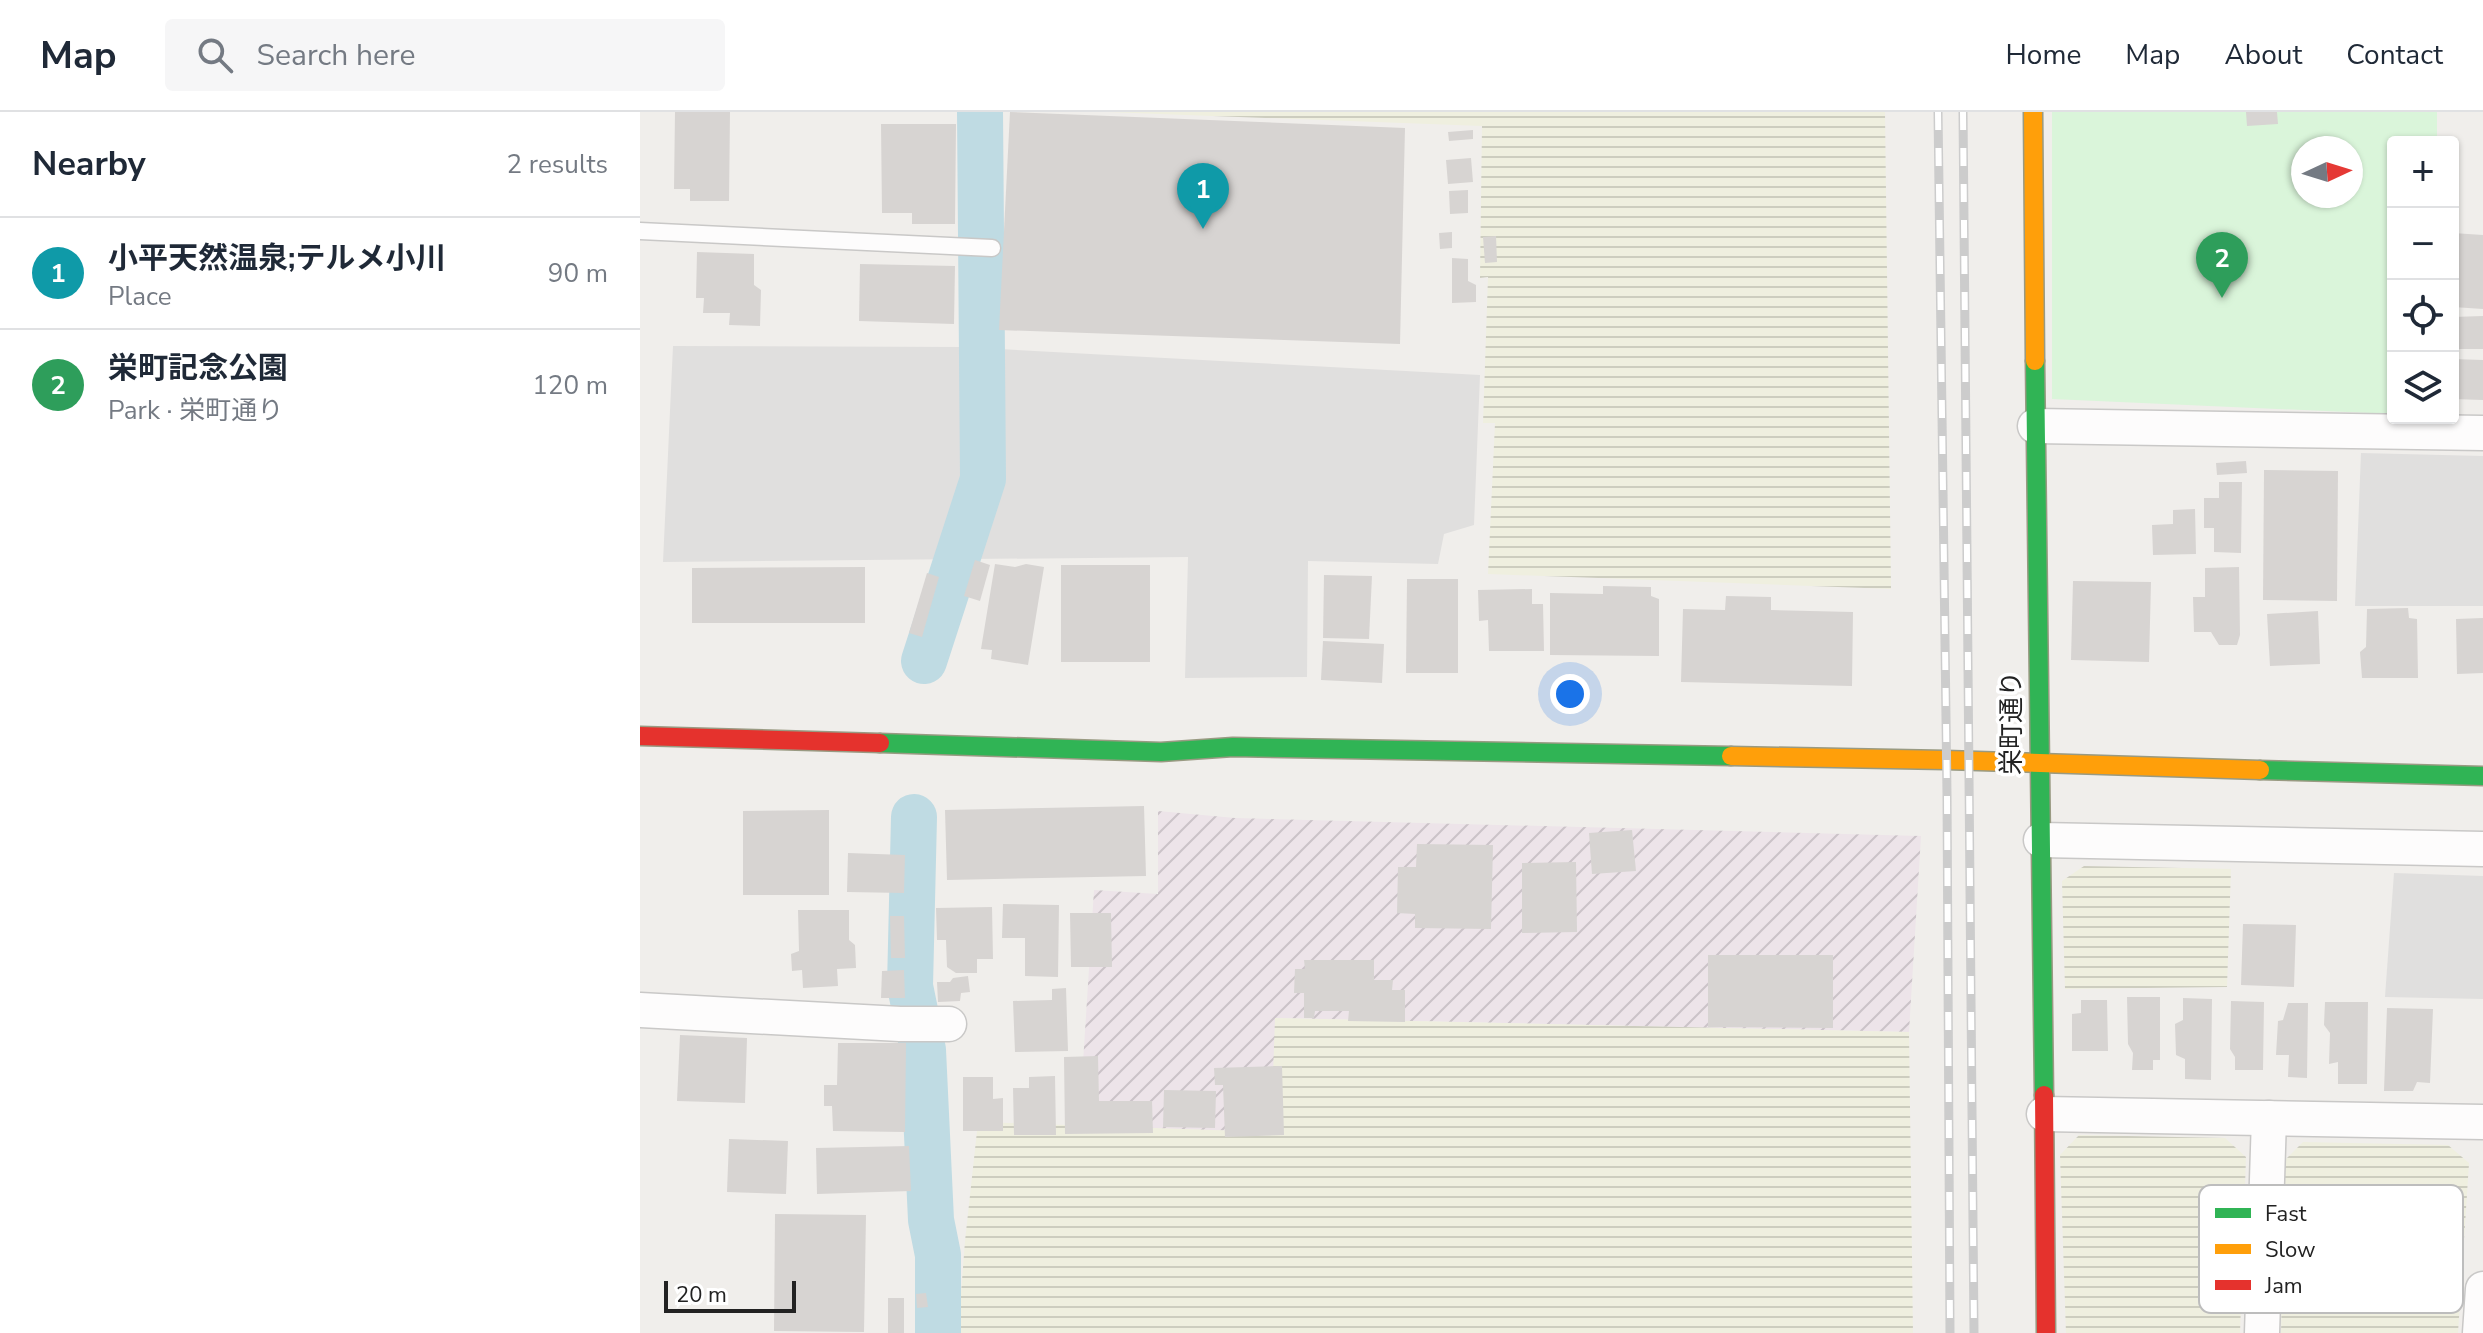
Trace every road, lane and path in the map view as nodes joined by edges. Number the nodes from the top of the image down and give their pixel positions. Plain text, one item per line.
1 (2033, 112) edge
2 (640, 231) edge
3 (992, 248) dead end
4 (2035, 426) junction
5 (2483, 433) edge
6 (640, 736) edge
7 (2038, 764) junction
8 (2483, 776) edge
9 (2041, 840) junction
10 (2483, 849) edge
11 (640, 1010) edge
12 (949, 1024) dead end
13 (2044, 1114) junction
14 (2269, 1118) junction
15 (2483, 1122) edge
16 (2267, 1185) edge
17 (2483, 1289) edge
18 (2263, 1313) edge
19 (2046, 1333) edge
20 (2262, 1333) edge
21 (2480, 1333) edge

1 - 4 street, 栄町通り
2 - 3 lane
4 - 5 street
4 - 7 street, 栄町通り
6 - 7 street
7 - 8 street
7 - 9 street, 栄町通り
9 - 10 street
9 - 13 street, 栄町通り
11 - 12 street
13 - 14 street
13 - 19 street, 栄町通り
14 - 15 street
14 - 16 street
17 - 21 street
18 - 20 street

